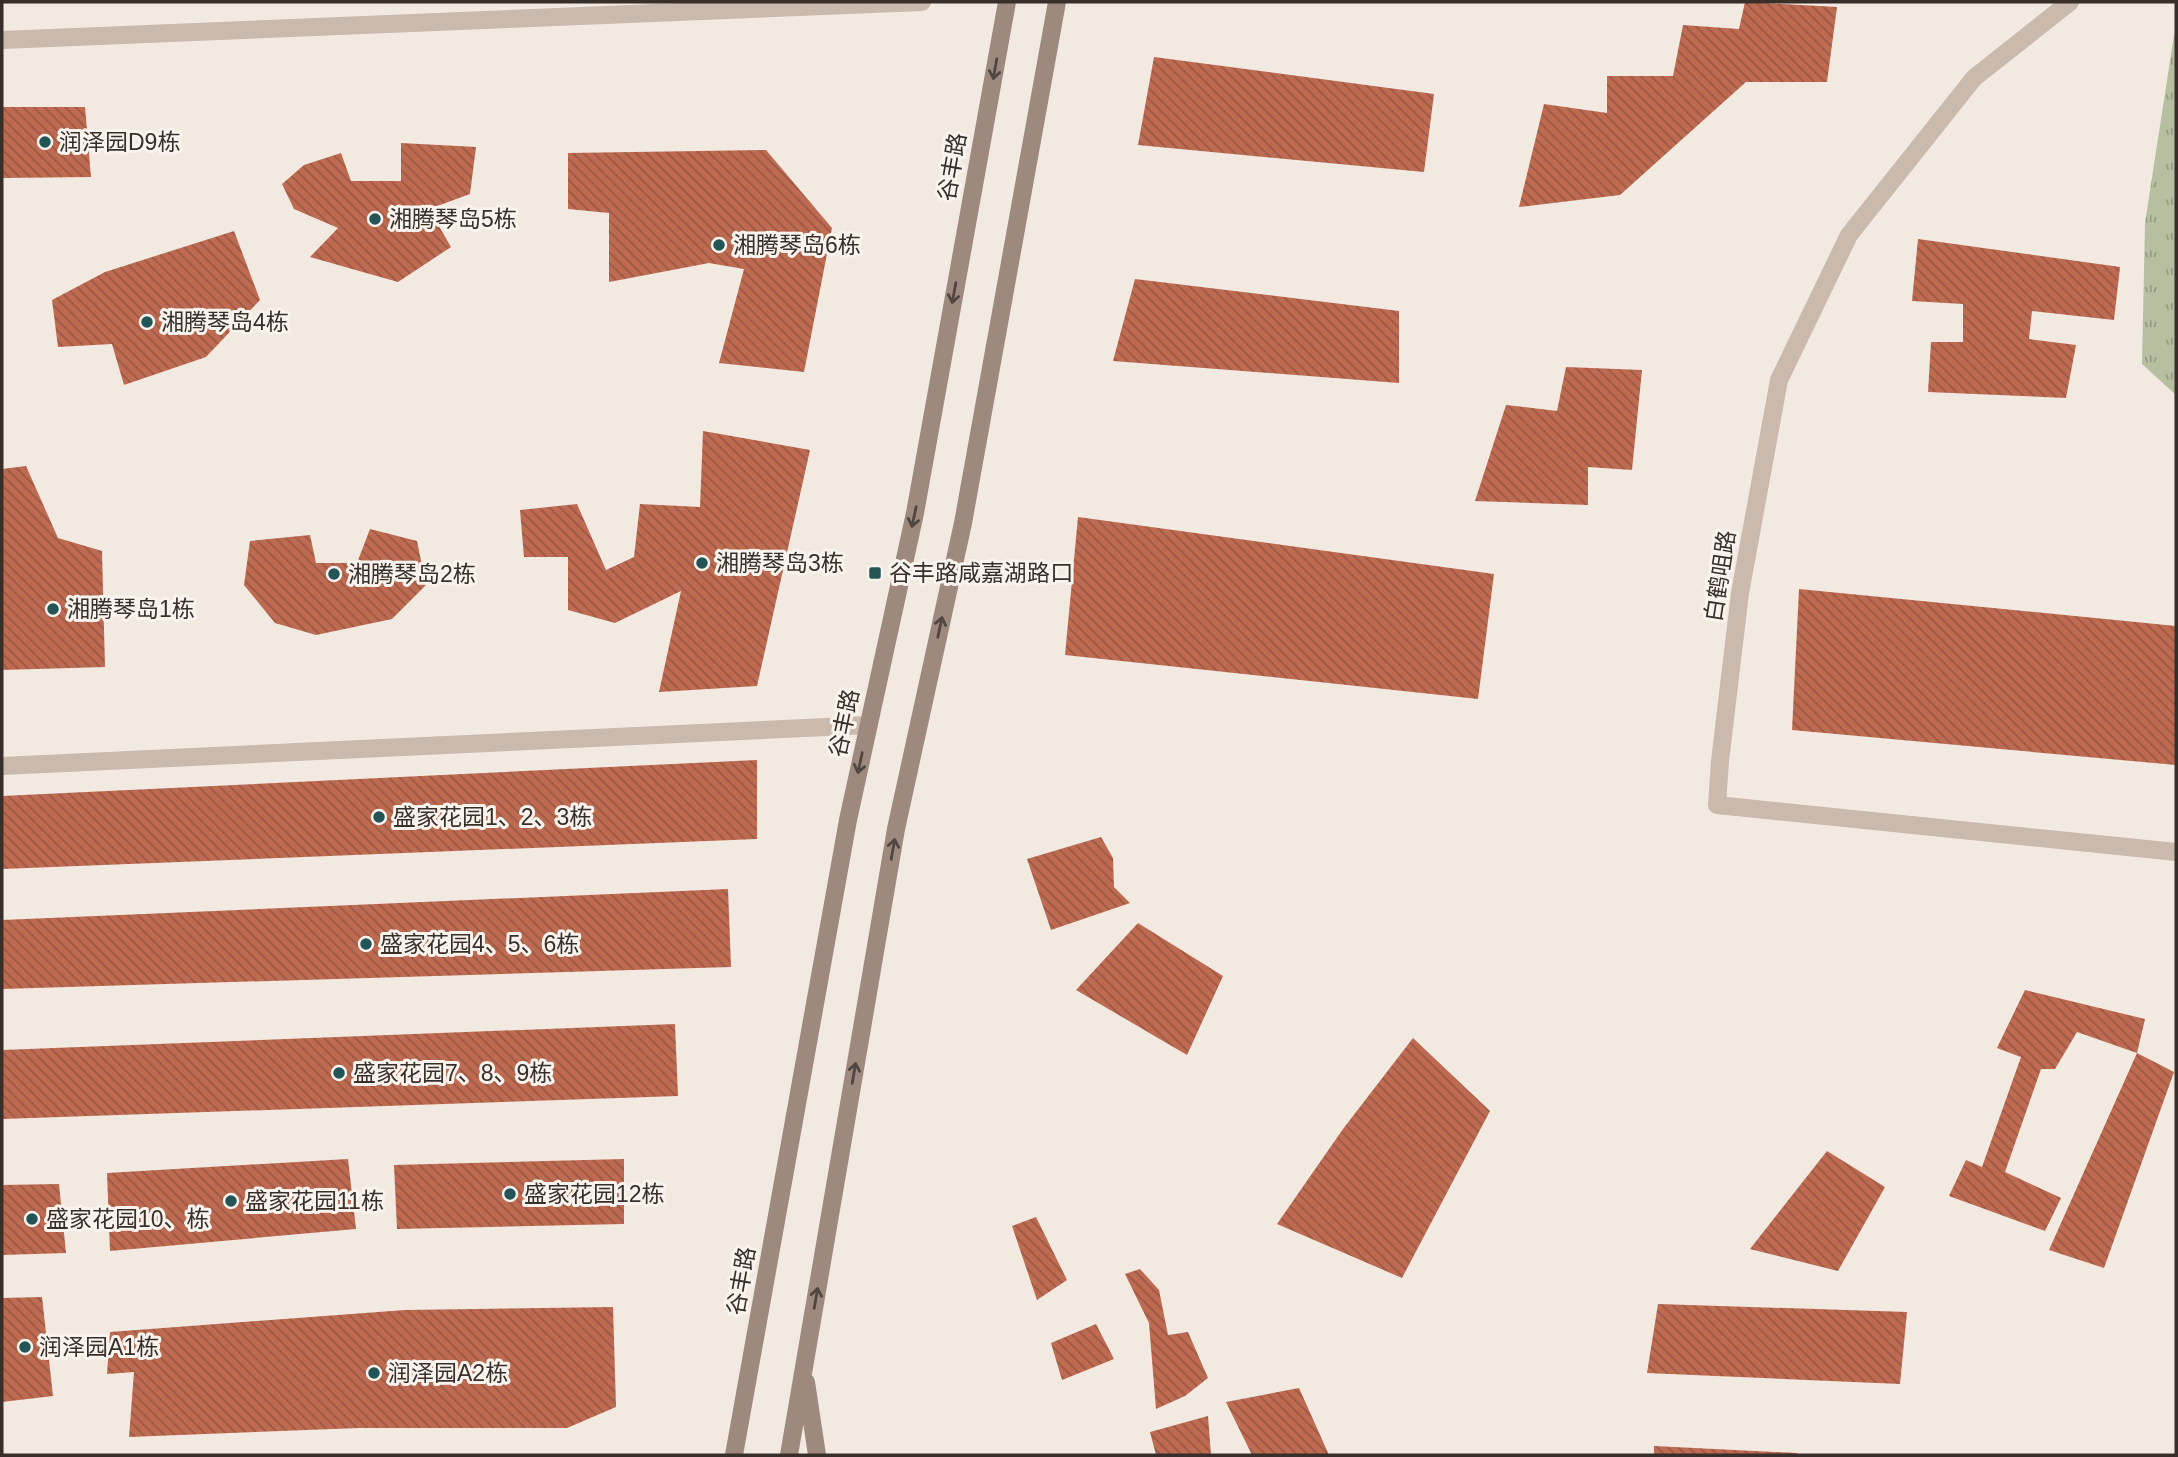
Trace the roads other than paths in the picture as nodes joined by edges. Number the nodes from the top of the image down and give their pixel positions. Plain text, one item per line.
1 (922, 2) edge
2 (1007, 2) edge
3 (1057, 2) edge
4 (2070, 2) edge
5 (2, 40) edge
6 (869, 725) junction
7 (2, 766) edge
8 (2176, 852) edge
9 (804, 1365) junction
10 (734, 1455) edge
11 (789, 1455) edge
12 (817, 1455) edge

1 - 5 street
2 -> 6 street, 谷丰路
9 -> 3 street
4 - 8 street, 白鹤咀路
6 - 7 street
6 -> 10 street, 谷丰路
9 - 11 street
9 - 12 street

